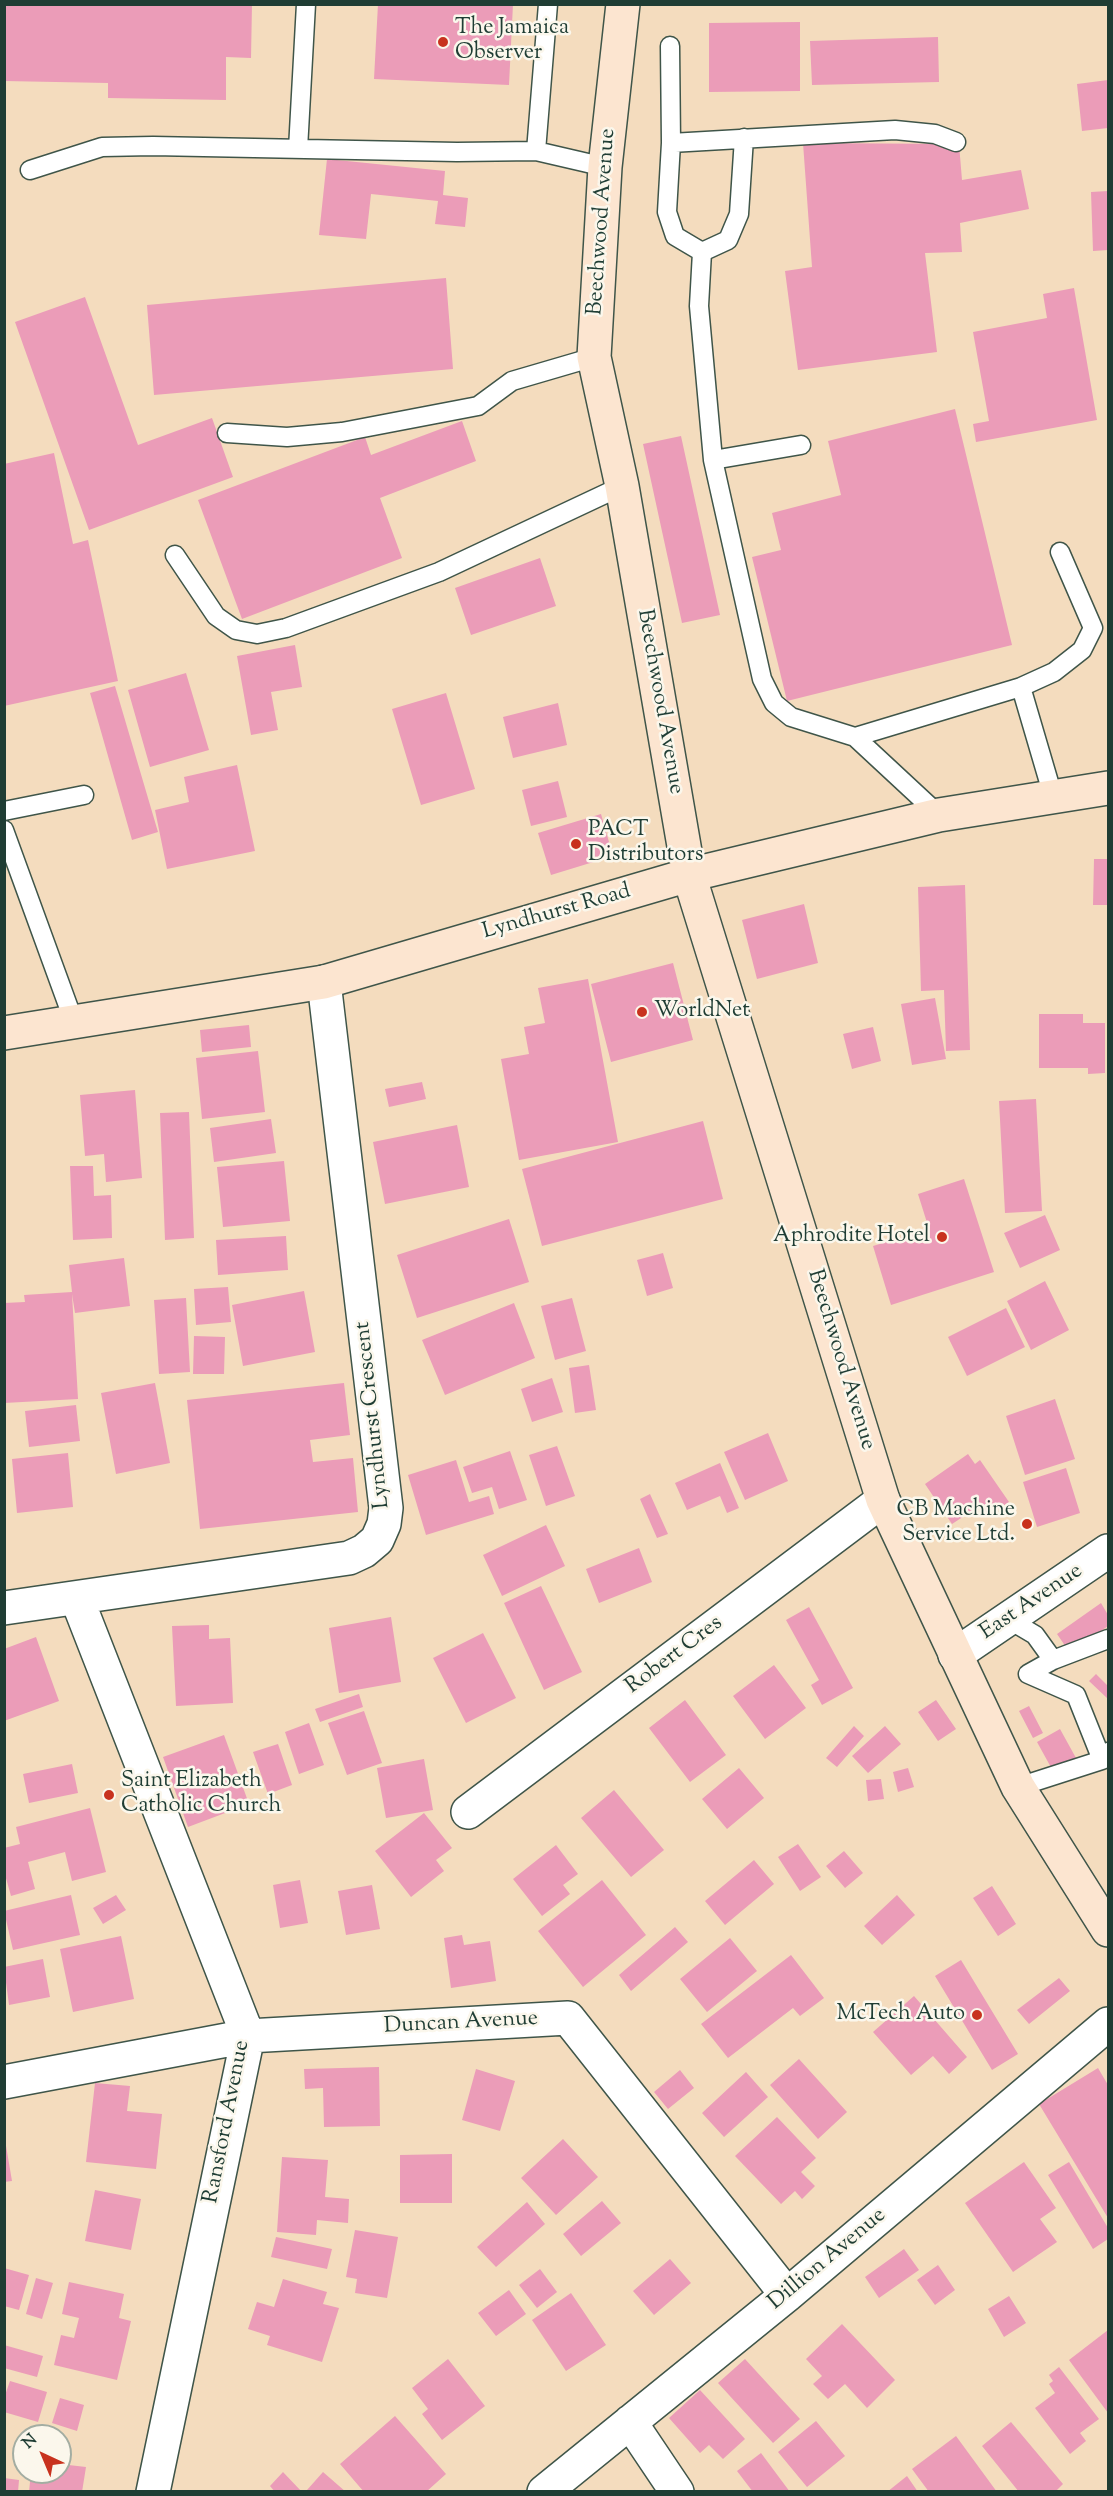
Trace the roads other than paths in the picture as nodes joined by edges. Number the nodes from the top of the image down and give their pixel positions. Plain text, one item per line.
1 (306, 4) edge
2 (548, 4) edge
3 (623, 4) edge
4 (670, 46) dead end
5 (744, 138) junction
6 (956, 142) dead end
7 (671, 143) junction
8 (298, 148) junction
9 (536, 151) junction
10 (605, 167) junction
11 (30, 170) dead end
12 (702, 252) junction
13 (594, 357) junction
14 (228, 433) dead end
15 (801, 445) dead end
16 (713, 460) junction
17 (622, 486) junction
18 (1060, 552) dead end
19 (175, 555) dead end
20 (1021, 687) junction
21 (855, 737) junction
22 (1108, 788) edge
23 (84, 795) dead end
24 (1053, 796) junction
25 (4, 812) edge
26 (939, 815) junction
27 (4, 830) edge
28 (689, 874) junction
29 (324, 982) junction
30 (74, 1022) junction
31 (4, 1033) edge
32 (883, 1500) junction
33 (1108, 1551) edge
34 (76, 1599) junction
35 (4, 1608) edge
36 (1008, 1619) junction
37 (1108, 1639) edge
38 (955, 1655) junction
39 (1053, 1660) junction
40 (1105, 1756) edge
41 (1018, 1787) junction
42 (468, 1812) dead end
43 (1108, 1930) edge
44 (1108, 2024) edge
45 (248, 2036) junction
46 (4, 2082) edge
47 (787, 2295) junction
48 (630, 2422) junction
49 (153, 2492) edge
50 (544, 2492) edge
51 (677, 2492) edge

1 - 8 lane
2 - 9 lane
3 - 10 street, Beechwood Avenue
4 - 7 lane
5 - 6 lane
5 - 7 lane
5 - 12 lane
7 - 12 lane
8 - 9 lane
8 - 11 lane
9 - 10 lane
10 - 13 street, Beechwood Avenue
12 - 16 lane
13 - 14 lane
13 - 17 street, Beechwood Avenue
15 - 16 lane
16 - 21 lane
17 - 19 lane
17 - 28 street, Beechwood Avenue
18 - 20 lane
20 - 21 lane
20 - 24 lane
21 - 26 lane
22 - 24 street, Lyndhurst Road
23 - 25 lane
24 - 26 street, Lyndhurst Road
26 - 28 street, Lyndhurst Road
27 - 30 lane
28 - 29 street, Lyndhurst Road
28 - 32 street, Beechwood Avenue
29 - 30 street, Lyndhurst Road
29 - 34 street, Lyndhurst Crescent
30 - 31 street, Lyndhurst Road
32 - 38 street, Beechwood Avenue
32 - 42 street, Robert Cres
33 - 36 street, East Avenue
34 - 35 street, Lyndhurst Crescent
34 - 45 street, Ransford Avenue
36 - 38 street, East Avenue
36 - 39 lane
37 - 39 lane
38 - 41 street, Beechwood Avenue
39 - 40 lane
40 - 41 lane
41 - 43 street, Beechwood Avenue
44 - 47 street, Dillion Avenue
45 - 46 street, Duncan Avenue
45 - 47 street, Duncan Avenue
45 - 49 street, Ransford Avenue
47 - 48 street, Dillion Avenue
48 - 50 street, Dillion Avenue
48 - 51 street

